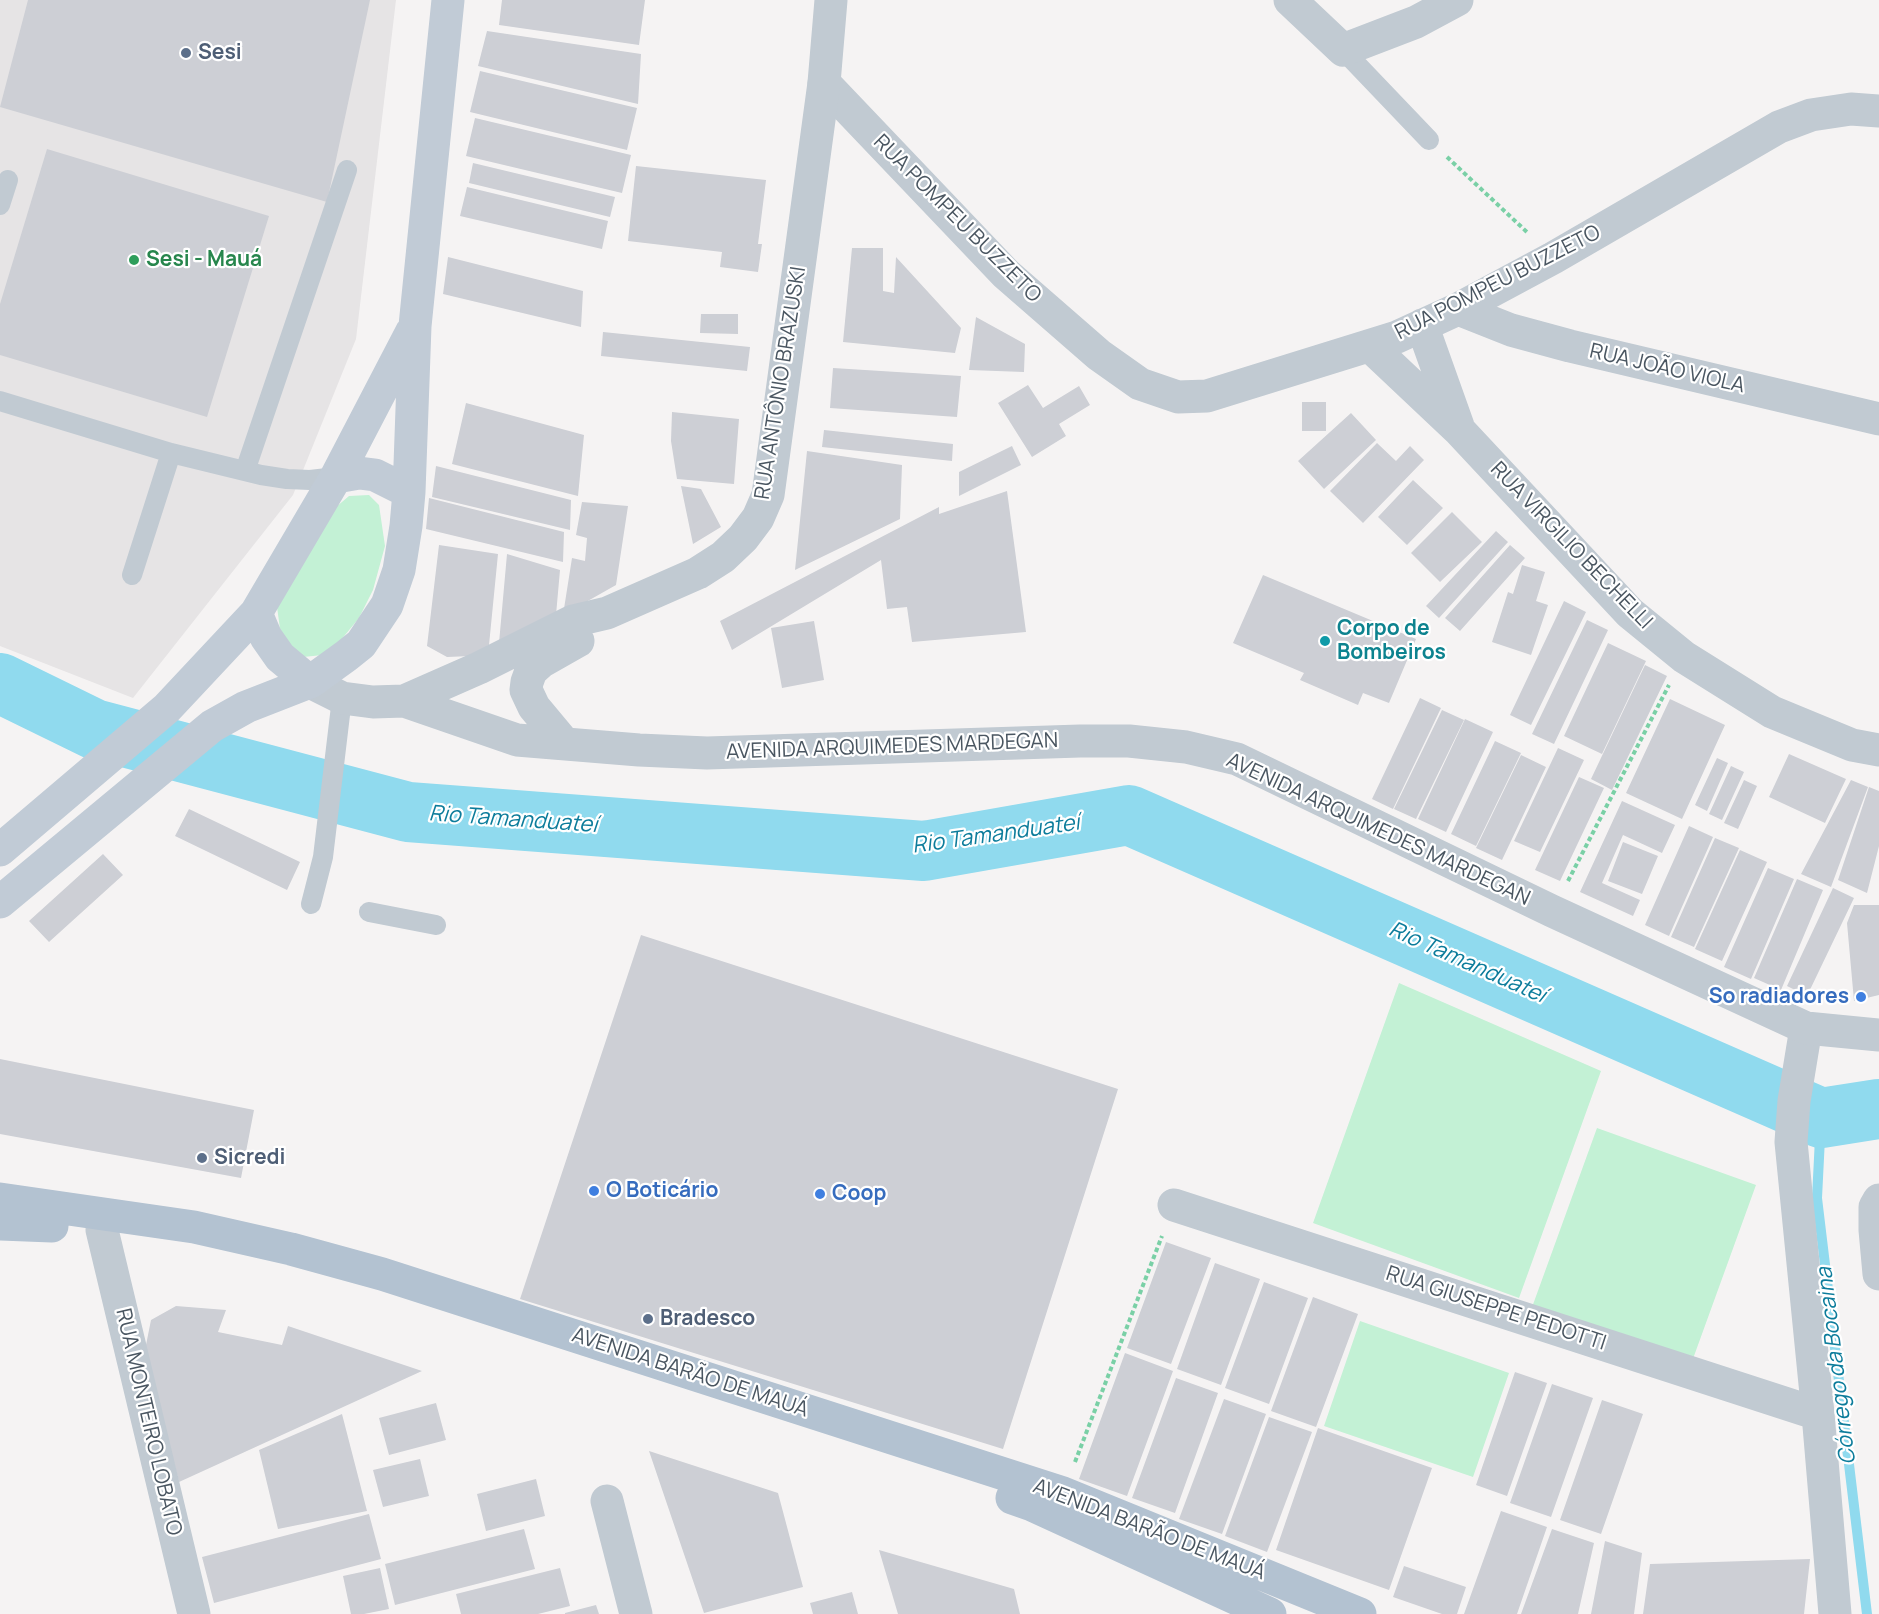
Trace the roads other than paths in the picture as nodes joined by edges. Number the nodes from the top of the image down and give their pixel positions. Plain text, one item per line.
1 (448, 0) edge
2 (831, 0) edge
3 (1290, 0) edge
4 (1457, 0) edge
5 (1343, 50) junction
6 (824, 83) junction
7 (1879, 111) edge
8 (1429, 140) road end
9 (347, 170) dead end
10 (8, 180) dead end
11 (0, 205) edge
12 (1458, 309) junction
13 (415, 326) junction
14 (1422, 326) junction
15 (1370, 346) junction
16 (0, 401) edge
17 (1879, 419) edge
18 (1459, 430) junction
19 (171, 453) junction
20 (245, 471) junction
21 (336, 477) junction
22 (409, 492) junction
23 (132, 575) dead end
24 (256, 613) junction
25 (607, 613) junction
26 (310, 681) junction
27 (342, 698) junction
28 (404, 701) junction
29 (564, 742) junction
30 (1879, 750) edge
31 (0, 850) edge
32 (0, 902) edge
33 (311, 904) dead end
34 (369, 912) dead end
35 (436, 925) dead end
36 (1806, 1028) junction
37 (1879, 1035) edge
38 (1879, 1200) edge
39 (1174, 1205) road end
40 (4, 1222) edge
41 (102, 1230) junction
42 (1879, 1274) edge
43 (1818, 1414) junction
44 (607, 1501) dead end
45 (194, 1614) edge
46 (636, 1614) edge
47 (1270, 1614) edge
48 (1360, 1614) edge
49 (1835, 1614) edge

1 - 13 main road
2 - 6 street, RUA ANTÔNIO BRAZUSKI
3 - 5 street
4 - 5 street
5 - 8 lane
6 - 15 street, RUA POMPEU BUZZETO
6 - 25 street, RUA ANTÔNIO BRAZUSKI
7 - 12 street, RUA POMPEU BUZZETO
9 - 20 lane
10 - 11 lane
12 - 14 street, RUA POMPEU BUZZETO
12 - 17 street, RUA JOÃO VIOLA
13 - 21 main road
13 - 22 main road
14 - 15 street, RUA POMPEU BUZZETO
14 - 18 street, RUA VIRGILIO BECHELLI
15 - 18 street, RUA VIRGILIO BECHELLI
16 - 19 lane
18 - 30 street, RUA VIRGILIO BECHELLI
19 - 20 lane
19 - 23 lane
20 - 21 lane
21 - 22 main road
21 - 24 main road
22 - 26 main road
24 - 26 main road
24 - 31 main road
25 - 28 street, RUA ANTÔNIO BRAZUSKI
25 - 29 street
26 - 27 street, RUA ANTÔNIO BRAZUSKI
26 - 32 main road
27 - 28 street, RUA ANTÔNIO BRAZUSKI
27 - 33 lane
28 - 29 street, AVENIDA ARQUIMEDES MARDEGAN
29 - 36 street, AVENIDA ARQUIMEDES MARDEGAN
34 - 35 lane
36 - 37 street, AVENIDA ARQUIMEDES MARDEGAN
36 - 43 street
38 - 42 street
39 - 43 street, RUA GIUSEPPE PEDOTTI
40 - 41 main road, AVENIDA BARÃO DE MAUÁ
40 - 48 main road, AVENIDA BARÃO DE MAUÁ
41 - 45 street, RUA MONTEIRO LOBATO
41 - 47 main road, AVENIDA BARÃO DE MAUÁ
43 - 49 street
44 - 46 street

